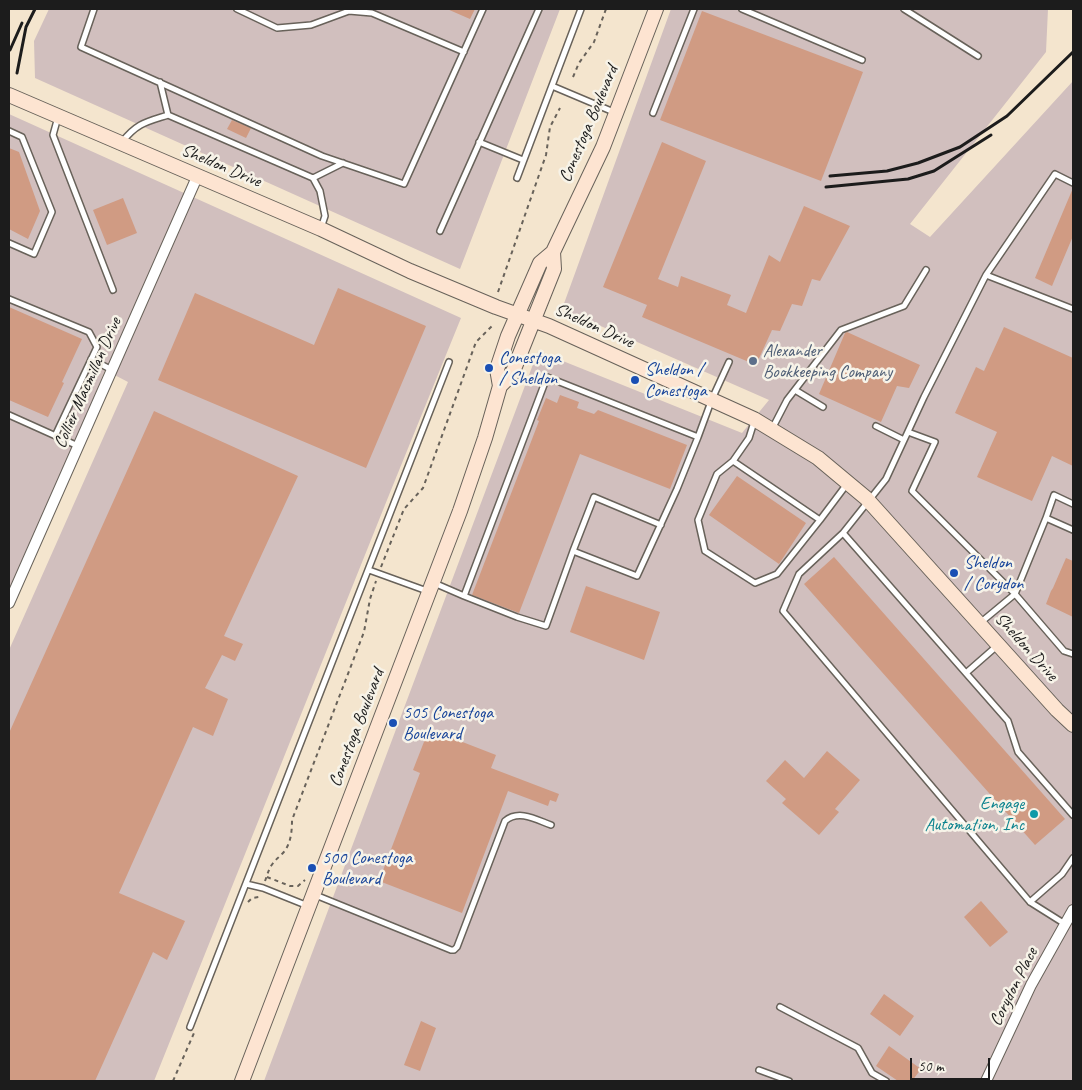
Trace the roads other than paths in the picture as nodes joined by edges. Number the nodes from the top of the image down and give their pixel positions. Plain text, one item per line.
1 (94, 9) edge
2 (237, 9) edge
3 (483, 9) edge
4 (539, 9) edge
5 (581, 9) edge
6 (656, 9) edge
7 (694, 9) edge
8 (742, 9) edge
9 (904, 9) edge
10 (464, 52) junction
11 (978, 56) dead end
12 (862, 60) dead end
13 (160, 82) junction
14 (552, 86) junction
15 (9, 95) edge
16 (616, 113) junction
17 (653, 113) dead end
18 (168, 115) junction
19 (58, 117) junction
20 (9, 131) edge
21 (479, 142) junction
22 (120, 144) junction
23 (523, 160) junction
24 (343, 163) junction
25 (197, 176) junction
26 (314, 178) junction
27 (517, 178) dead end
28 (1073, 183) edge
29 (321, 228) junction
30 (440, 230) dead end
31 (9, 243) edge
32 (553, 252) junction
33 (926, 270) dead end
34 (986, 275) junction
35 (113, 290) dead end
36 (9, 299) edge
37 (1073, 309) edge
38 (517, 314) junction
39 (533, 320) junction
40 (91, 359) junction
41 (449, 362) dead end
42 (729, 362) dead end
43 (112, 370) junction
44 (500, 386) junction
45 (795, 390) junction
46 (712, 399) junction
47 (823, 407) dead end
48 (9, 415) edge
49 (754, 419) junction
50 (876, 426) dead end
51 (771, 429) junction
52 (908, 432) junction
53 (55, 436) junction
54 (698, 437) junction
55 (904, 440) junction
56 (78, 446) junction
57 (734, 461) junction
58 (847, 483) junction
59 (868, 500) junction
60 (1073, 504) edge
61 (1046, 518) junction
62 (820, 520) junction
63 (661, 525) junction
64 (1073, 530) edge
65 (844, 533) junction
66 (573, 550) junction
67 (369, 570) junction
68 (431, 587) junction
69 (1015, 594) junction
70 (464, 596) junction
71 (9, 603) edge
72 (980, 624) junction
73 (998, 644) junction
74 (1073, 654) edge
75 (966, 674) junction
76 (1073, 724) edge
77 (1073, 815) edge
78 (551, 825) dead end
79 (1073, 858) edge
80 (246, 884) junction
81 (311, 900) junction
82 (1030, 902) junction
83 (1073, 910) edge
84 (1065, 924) junction
85 (780, 1007) dead end
86 (190, 1027) dead end
87 (759, 1070) dead end
88 (242, 1081) edge
89 (789, 1081) edge
90 (886, 1081) edge
91 (986, 1081) edge

1 - 13 lane
2 - 10 lane
3 - 10 lane
4 - 21 lane
5 - 14 lane
6 - 16 street, Conestoga Boulevard
7 - 17 lane
8 - 12 lane
9 - 11 lane
10 - 24 lane
13 - 18 lane
13 - 24 lane
14 - 16 lane
14 - 23 lane
15 - 19 street, Sheldon Drive
16 - 32 street, Conestoga Boulevard
18 - 22 lane
18 - 26 lane
19 - 22 street, Sheldon Drive
19 - 35 lane
20 - 31 lane
21 - 23 lane
21 - 30 lane
22 - 25 street, Sheldon Drive
23 - 27 lane
24 - 26 lane
25 - 29 street, Sheldon Drive
25 - 43 street, Collier Macmillan Drive
26 - 29 lane
28 - 34 lane
29 - 38 street, Sheldon Drive
32 - 38 street, Conestoga Boulevard
32 - 39 street, Conestoga Boulevard
33 - 45 lane
34 - 37 lane
34 - 52 lane
36 - 40 lane
38 - 39 street, Sheldon Drive
38 - 44 street, Conestoga Boulevard
39 - 44 street, Conestoga Boulevard
39 - 46 street, Sheldon Drive
40 - 43 lane
40 - 53 lane
41 - 67 lane
42 - 46 lane
43 - 56 street, Collier Macmillan Drive
44 - 68 street, Conestoga Boulevard
45 - 47 lane
45 - 51 lane
46 - 49 street, Sheldon Drive
46 - 54 lane
48 - 53 lane
49 - 51 street, Sheldon Drive
49 - 57 lane
50 - 55 lane
51 - 58 street, Sheldon Drive
52 - 55 lane
52 - 69 lane
53 - 56 lane
54 - 63 lane
54 - 70 lane
55 - 59 lane
56 - 71 street, Collier Macmillan Drive
57 - 62 lane
57 - 62 lane
58 - 59 street, Sheldon Drive
58 - 62 lane
59 - 65 lane
59 - 72 street, Sheldon Drive
60 - 61 lane
61 - 64 lane
61 - 69 lane
63 - 66 lane
63 - 66 lane
65 - 75 lane
65 - 82 lane
66 - 70 lane
67 - 68 lane
67 - 80 lane
68 - 70 lane
68 - 81 street, Conestoga Boulevard
69 - 72 lane
69 - 74 lane
72 - 73 street, Sheldon Drive
73 - 75 lane
73 - 76 street, Sheldon Drive
75 - 77 lane
78 - 81 lane
79 - 82 lane
80 - 81 lane
80 - 86 lane
81 - 88 street, Conestoga Boulevard
82 - 84 lane
83 - 84 street, Corydon Place
84 - 91 street, Corydon Place
85 - 90 lane
87 - 89 lane

